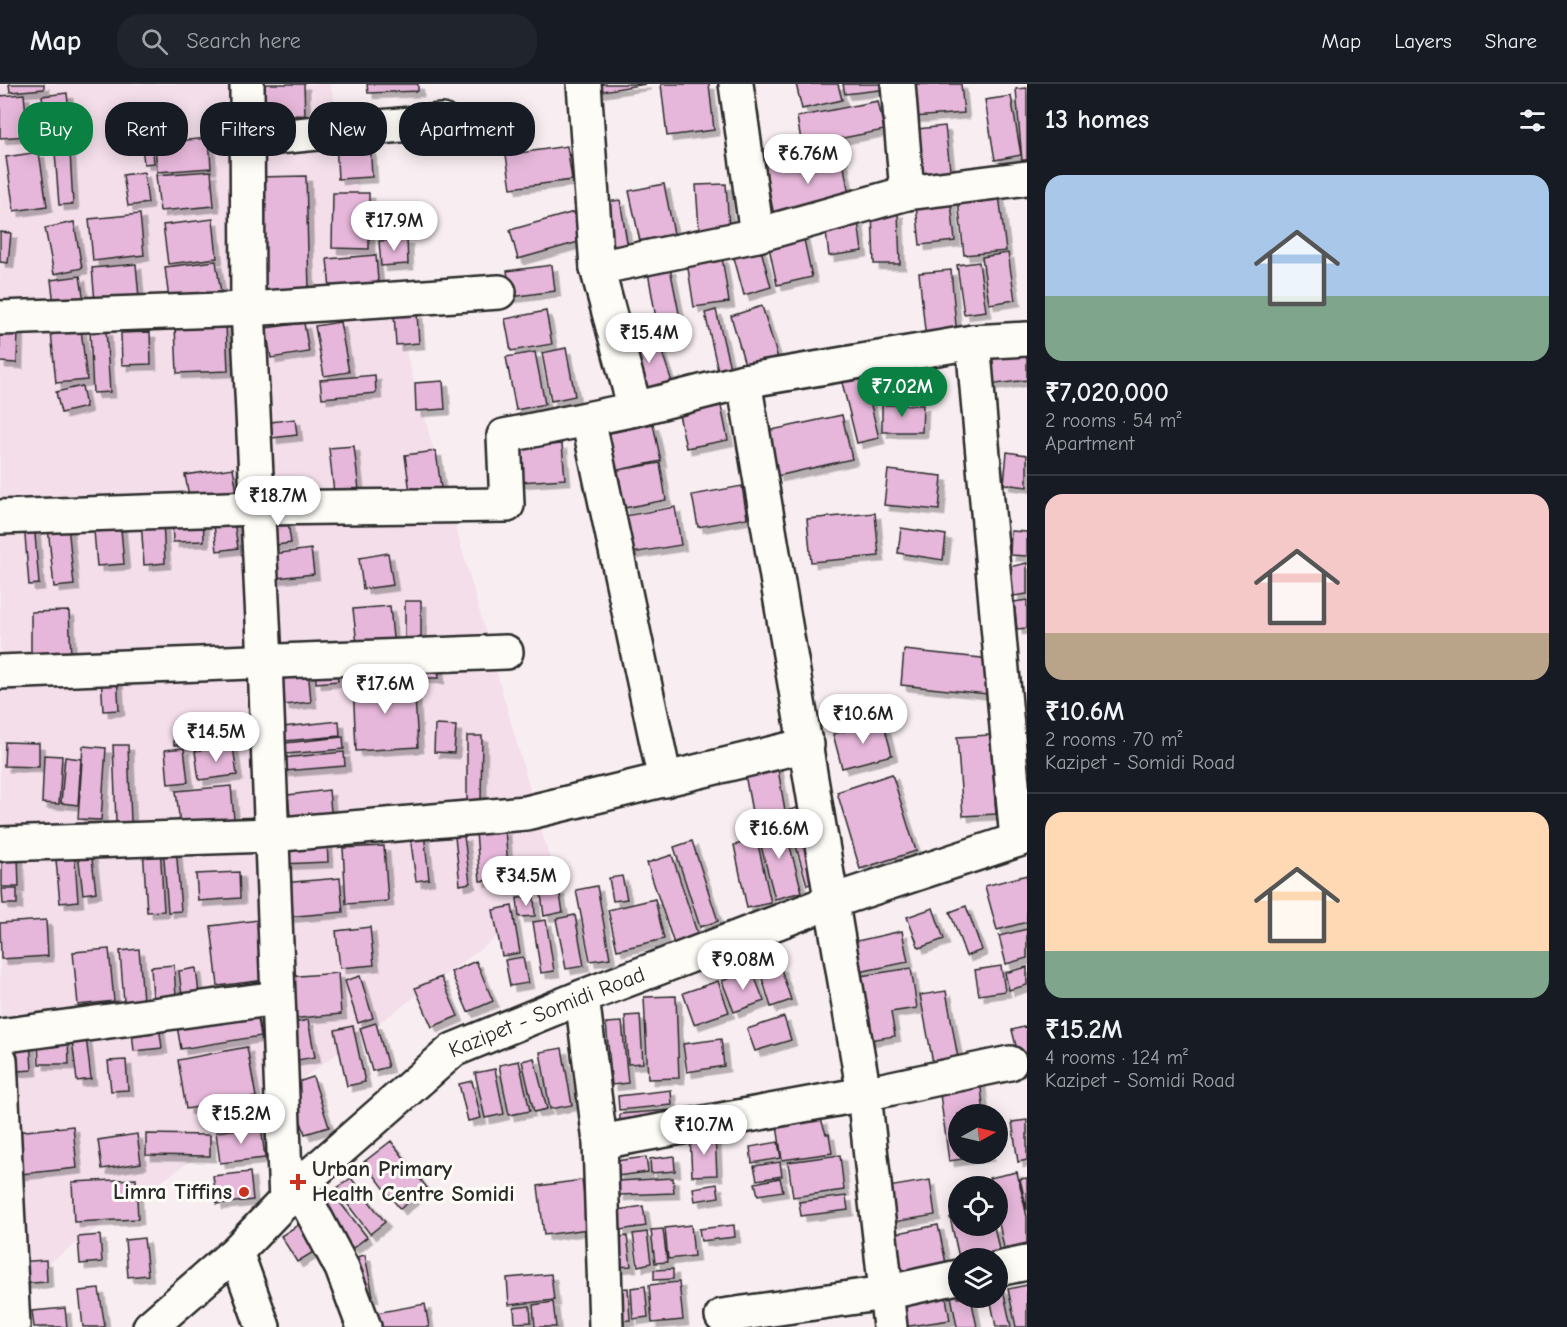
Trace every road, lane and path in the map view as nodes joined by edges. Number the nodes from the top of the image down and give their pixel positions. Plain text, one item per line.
1 (246, 84) edge
2 (584, 84) edge
3 (736, 84) edge
4 (898, 84) edge
5 (246, 102) edge
6 (399, 125) edge
7 (296, 135) edge
8 (246, 156) edge
9 (1027, 178) edge
10 (907, 193) junction
11 (757, 235) junction
12 (597, 268) junction
13 (499, 292) dead end
14 (248, 309) junction
15 (0, 318) edge
16 (1027, 339) edge
17 (973, 342) junction
18 (744, 381) junction
19 (635, 409) junction
20 (588, 419) junction
21 (256, 508) junction
22 (0, 517) edge
23 (506, 652) dead end
24 (265, 662) junction
25 (0, 672) edge
26 (807, 745) junction
27 (664, 780) junction
28 (270, 835) junction
29 (1022, 838) edge
30 (0, 844) edge
31 (834, 901) junction
32 (582, 997) junction
33 (277, 998) junction
34 (0, 1036) edge
35 (0, 1059) edge
36 (1010, 1063) dead end
37 (864, 1094) junction
38 (600, 1142) junction
39 (292, 1194) junction
40 (236, 1252) junction
41 (1027, 1263) edge
42 (1008, 1267) edge
43 (948, 1279) edge
44 (885, 1293) junction
45 (722, 1316) dead end
46 (13, 1327) edge
47 (150, 1327) edge
48 (263, 1327) edge
49 (363, 1327) edge
50 (606, 1327) edge
51 (890, 1327) edge

1 - 5 street
2 - 12 street
3 - 11 street
4 - 10 street
6 - 7 street
8 - 14 street
9 - 10 street
10 - 11 street
11 - 12 street
12 - 19 street
13 - 14 street
14 - 15 street
14 - 21 street
16 - 17 street
17 - 18 street
17 - 29 street
18 - 19 street
18 - 26 street
19 - 20 street
20 - 21 street
20 - 27 street
21 - 22 street
21 - 24 street
23 - 24 street
24 - 25 street
24 - 28 street
26 - 27 street
26 - 31 street
27 - 28 street
28 - 30 street
28 - 33 street
29 - 31 street, Kazipet - Somidi Road
31 - 32 street, Kazipet - Somidi Road
31 - 37 street
32 - 38 street
32 - 39 street, Kazipet - Somidi Road
33 - 34 street
33 - 39 street
35 - 46 street
36 - 37 street
37 - 38 street
37 - 44 street
38 - 50 street
39 - 40 street, Kazipet - Somidi Road
39 - 49 street
40 - 47 street, Kazipet - Somidi Road
40 - 48 street
41 - 42 street
43 - 44 street
44 - 45 street
44 - 51 street

